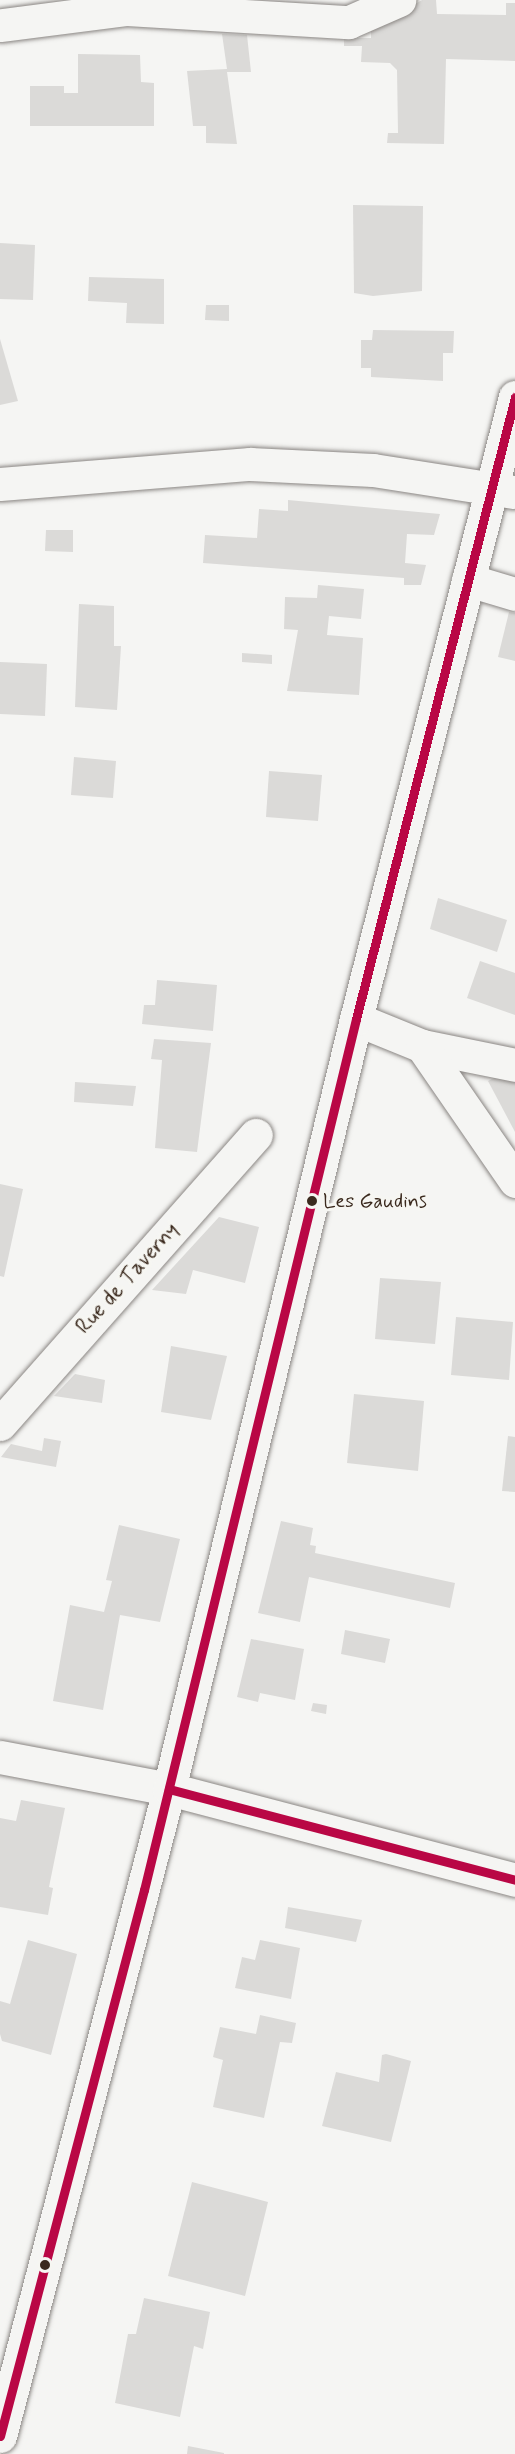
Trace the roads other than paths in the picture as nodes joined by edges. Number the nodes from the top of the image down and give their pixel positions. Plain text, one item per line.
1 (399, 0) edge
2 (2, 25) dead end
3 (515, 397) edge
4 (0, 484) edge
5 (503, 491) edge
6 (468, 580) junction
7 (515, 594) edge
8 (356, 1019) junction
9 (422, 1046) junction
10 (515, 1065) edge
11 (256, 1135) dead end
12 (515, 1181) edge
13 (6, 1409) edge
14 (0, 1757) edge
15 (169, 1789) junction
16 (515, 1880) edge
17 (0, 2436) edge

1 - 2 street
3 - 5 street
4 - 5 street
5 - 6 street
6 - 7 street
6 - 8 street
8 - 9 street
8 - 15 street
9 - 10 street
9 - 12 street
11 - 13 street, Rue de Taverny
14 - 15 street
15 - 16 street
15 - 17 street

